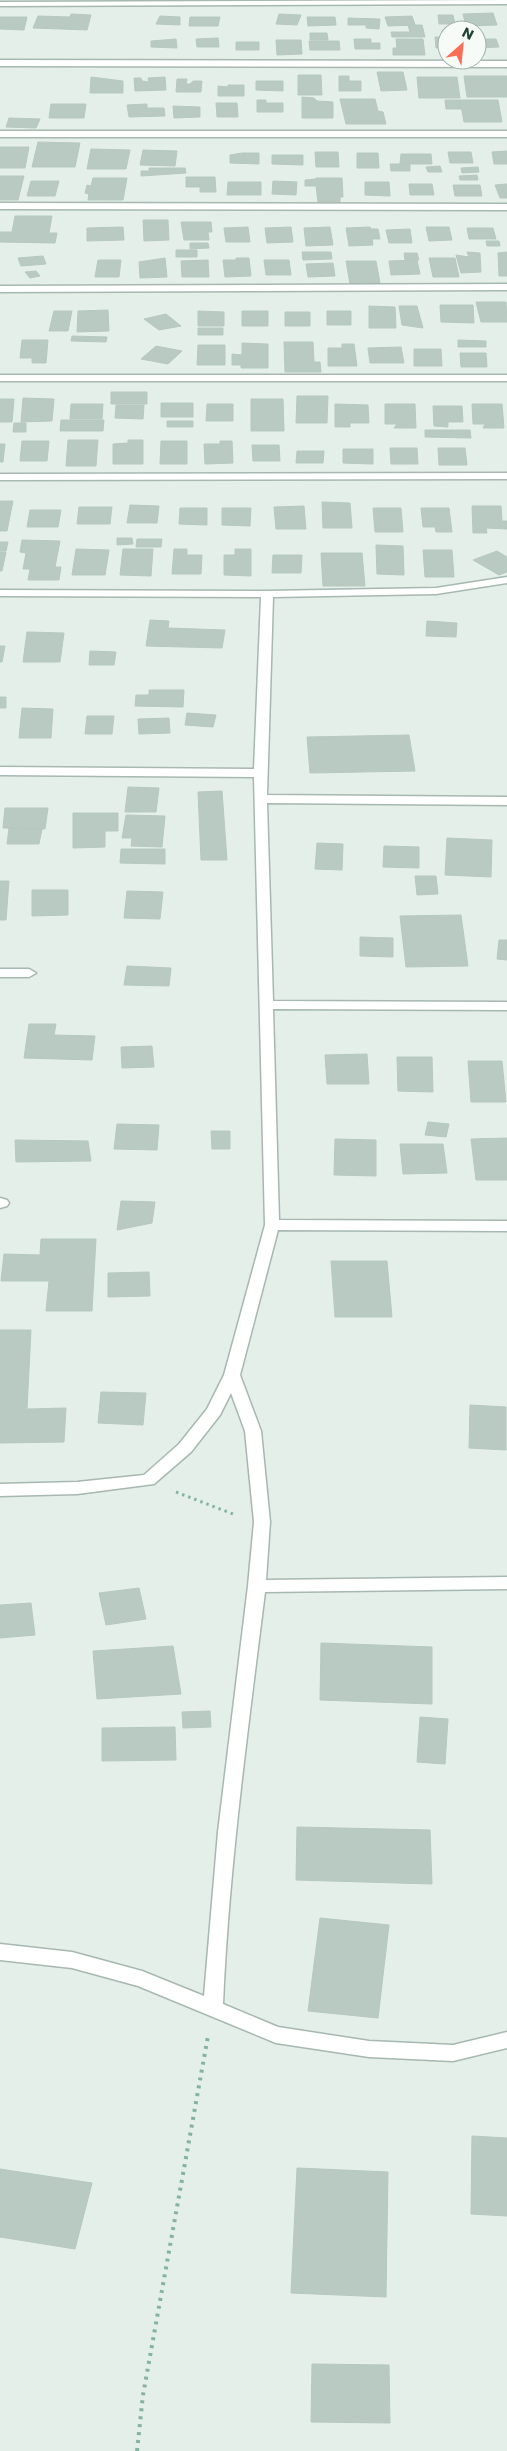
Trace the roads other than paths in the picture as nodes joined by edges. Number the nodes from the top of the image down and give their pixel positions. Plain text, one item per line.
1 (340, 2) edge
2 (507, 2) edge
3 (0, 4) edge
4 (0, 63) edge
5 (507, 64) edge
6 (0, 134) edge
7 (507, 134) edge
8 (0, 206) edge
9 (507, 207) edge
10 (507, 287) edge
11 (0, 289) edge
12 (0, 378) edge
13 (507, 378) edge
14 (507, 476) edge
15 (0, 477) edge
16 (507, 580) edge
17 (0, 593) edge
18 (267, 594) junction
19 (0, 771) edge
20 (260, 773) junction
21 (262, 799) junction
22 (507, 801) edge
23 (0, 973) edge
24 (29, 973) dead end
25 (266, 1005) junction
26 (507, 1006) edge
27 (272, 1225) junction
28 (507, 1226) edge
29 (232, 1375) junction
30 (0, 1490) edge
31 (507, 1583) edge
32 (257, 1586) junction
33 (0, 1952) edge
34 (213, 2009) junction
35 (507, 2040) edge

1 - 2 street
1 - 3 street
4 - 5 street
6 - 7 street
8 - 9 street
10 - 11 street
12 - 13 street
14 - 15 street
16 - 18 street
17 - 18 street
18 - 20 street
19 - 20 street
20 - 21 street
21 - 22 street
21 - 25 street
23 - 24 street
25 - 26 street
25 - 27 street
27 - 28 street
27 - 29 street
29 - 30 street
29 - 32 street
31 - 32 street
32 - 34 street
33 - 34 street
34 - 35 street

